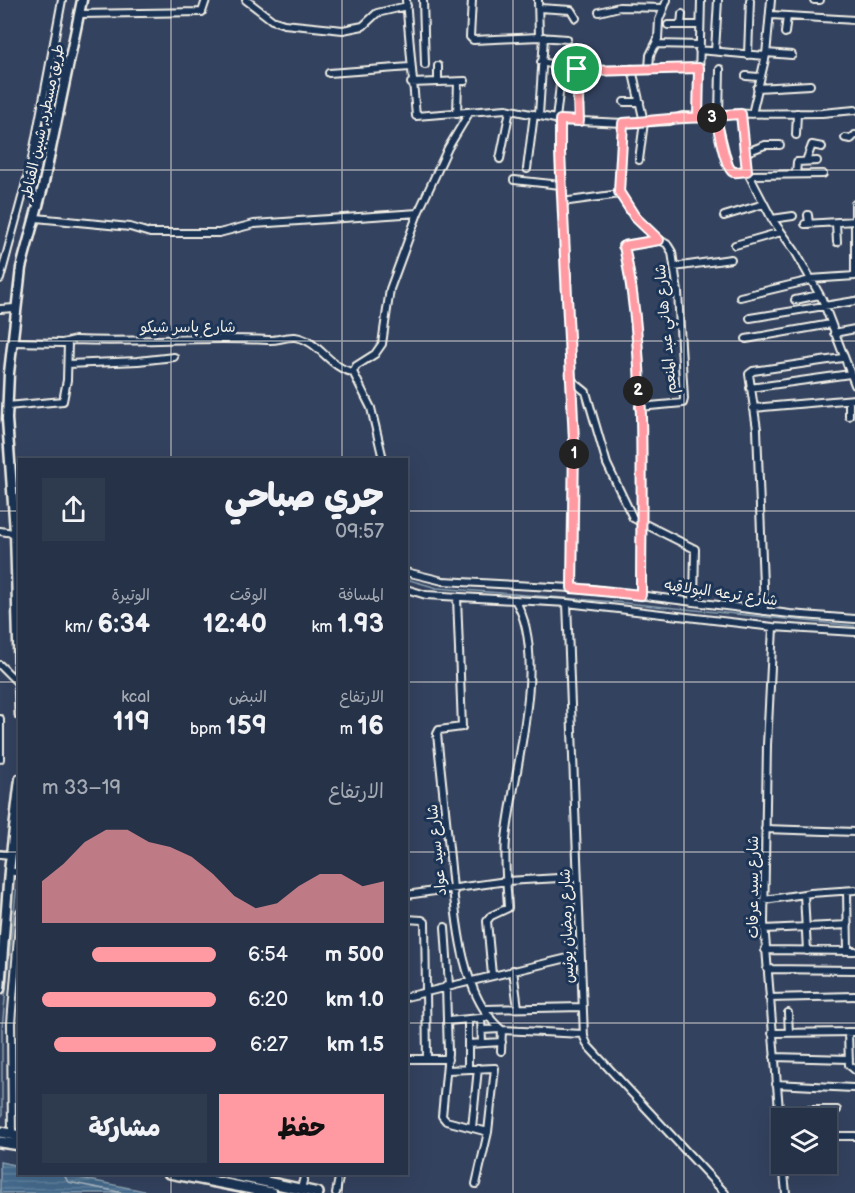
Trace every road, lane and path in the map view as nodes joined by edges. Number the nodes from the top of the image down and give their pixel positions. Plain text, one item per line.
1 (62, 0) edge
2 (82, 0) edge
3 (206, 0) edge
4 (246, 0) edge
5 (423, 0) edge
6 (472, 0) edge
7 (538, 0) edge
8 (667, 0) edge
9 (700, 0) edge
10 (718, 0) edge
11 (750, 0) edge
12 (771, 0) edge
13 (814, 0) edge
14 (820, 0) edge
15 (406, 3) edge
16 (539, 8) junction
17 (664, 8) junction
18 (598, 12) dead end
19 (79, 14) junction
20 (682, 14) dead end
21 (771, 15) junction
22 (787, 16) junction
23 (576, 18) dead end
24 (855, 20) edge
25 (668, 25) dead end
26 (681, 25) junction
27 (700, 25) junction
28 (785, 33) dead end
29 (542, 37) junction
30 (567, 39) dead end
31 (656, 44) junction
32 (699, 48) junction
33 (715, 51) junction
34 (748, 55) junction
35 (765, 55) junction
36 (792, 55) dead end
37 (541, 62) junction
38 (425, 65) dead end
39 (438, 66) dead end
40 (410, 67) junction
41 (649, 68) junction
42 (699, 68) junction
43 (577, 69) junction
44 (632, 69) junction
45 (720, 69) dead end
46 (329, 73) dead end
47 (746, 76) dead end
48 (759, 76) junction
49 (438, 82) junction
50 (411, 83) junction
51 (578, 85) junction
52 (810, 85) dead end
53 (757, 88) junction
54 (624, 102) dead end
55 (640, 102) junction
56 (510, 110) junction
57 (855, 110) edge
58 (469, 112) junction
59 (797, 113) junction
60 (457, 114) junction
61 (741, 114) junction
62 (752, 114) junction
63 (536, 115) junction
64 (718, 116) junction
65 (698, 117) junction
66 (558, 119) junction
67 (579, 121) junction
68 (644, 122) junction
69 (623, 123) junction
70 (796, 135) dead end
71 (855, 135) edge
72 (845, 138) dead end
73 (780, 145) dead end
74 (822, 147) dead end
75 (744, 153) junction
76 (500, 159) dead end
77 (639, 160) dead end
78 (806, 161) junction
79 (817, 161) dead end
80 (527, 169) dead end
81 (748, 173) junction
82 (796, 174) junction
83 (823, 174) dead end
84 (514, 180) dead end
85 (561, 185) junction
86 (620, 194) junction
87 (562, 202) junction
88 (764, 204) junction
89 (855, 204) edge
90 (855, 212) edge
91 (417, 213) junction
92 (808, 215) dead end
93 (724, 216) dead end
94 (793, 216) dead end
95 (36, 218) junction
96 (772, 219) junction
97 (855, 221) edge
98 (836, 223) junction
99 (781, 232) junction
100 (659, 240) junction
101 (837, 242) dead end
102 (735, 245) dead end
103 (732, 259) dead end
104 (674, 267) junction
105 (855, 274) edge
106 (0, 279) edge
107 (810, 279) junction
108 (819, 295) junction
109 (740, 297) dead end
110 (795, 300) dead end
111 (855, 301) edge
112 (824, 305) junction
113 (13, 308) junction
114 (1, 309) edge
115 (750, 318) dead end
116 (831, 324) junction
117 (855, 329) edge
118 (834, 333) junction
119 (746, 339) dead end
120 (12, 342) junction
121 (68, 342) junction
122 (174, 357) dead end
123 (842, 358) junction
124 (68, 364) junction
125 (5, 370) edge
126 (353, 372) junction
127 (850, 374) junction
128 (570, 379) junction
129 (855, 385) edge
130 (750, 388) junction
131 (852, 400) edge
132 (639, 407) junction
133 (753, 408) junction
134 (5, 411) edge
135 (849, 416) dead end
136 (4, 435) edge
137 (4, 456) edge
138 (383, 458) edge
139 (641, 523) junction
140 (0, 531) edge
141 (15, 532) edge
142 (408, 572) edge
143 (18, 586) edge
144 (572, 588) junction
145 (408, 590) edge
146 (641, 595) junction
147 (457, 597) junction
148 (515, 600) junction
149 (694, 601) junction
150 (567, 603) junction
151 (764, 611) junction
152 (855, 619) edge
153 (773, 627) junction
154 (855, 632) edge
155 (0, 664) edge
156 (18, 683) joint
157 (0, 719) edge
158 (0, 737) edge
159 (0, 759) edge
160 (18, 796) edge
161 (765, 829) junction
162 (855, 831) edge
163 (0, 854) edge
164 (11, 855) junction
165 (9, 871) junction
166 (18, 873) edge
167 (577, 877) junction
168 (507, 881) junction
169 (454, 887) junction
170 (855, 890) edge
171 (847, 891) junction
172 (804, 894) junction
173 (408, 895) edge
174 (764, 900) junction
175 (408, 919) edge
176 (850, 921) edge
177 (445, 927) dead end
178 (806, 927) junction
179 (764, 929) junction
180 (18, 950) edge
181 (765, 950) junction
182 (807, 951) junction
183 (852, 951) edge
184 (580, 955) junction
185 (767, 969) junction
186 (513, 970) junction
187 (855, 970) edge
188 (492, 975) junction
189 (471, 980) junction
190 (448, 986) junction
191 (0, 989) edge
192 (16, 989) edge
193 (426, 992) junction
194 (855, 996) edge
195 (408, 997) edge
196 (769, 998) junction
197 (16, 1002) edge
198 (582, 1007) junction
199 (518, 1008) junction
200 (484, 1009) junction
201 (788, 1014) dead end
202 (490, 1017) junction
203 (481, 1018) junction
204 (468, 1019) junction
205 (448, 1021) junction
206 (501, 1029) junction
207 (482, 1030) junction
208 (852, 1032) edge
209 (772, 1033) junction
210 (789, 1033) junction
211 (583, 1034) junction
212 (502, 1042) junction
213 (482, 1043) junction
214 (468, 1044) junction
215 (501, 1051) dead end
216 (774, 1057) junction
217 (408, 1059) edge
218 (427, 1059) junction
219 (448, 1059) junction
220 (849, 1059) junction
221 (478, 1068) junction
222 (468, 1069) junction
223 (447, 1070) junction
224 (855, 1070) edge
225 (776, 1084) junction
226 (853, 1088) dead end
227 (778, 1108) edge
228 (472, 1128) junction
229 (0, 1132) edge
230 (488, 1132) junction
231 (16, 1135) edge
232 (837, 1136) edge
233 (855, 1136) edge
234 (0, 1142) edge
235 (18, 1145) edge
236 (784, 1174) edge
237 (179, 1175) edge
238 (234, 1175) edge
239 (305, 1175) edge
240 (340, 1175) edge
241 (476, 1184) dead end
242 (301, 1190) junction
243 (272, 1193) edge
244 (318, 1193) edge
245 (336, 1193) edge
246 (725, 1193) edge
247 (786, 1193) edge

1 - 106 street
2 - 19 main road, طريق مسطرد, شبين القناطر
3 - 19 street
4 - 15 street
5 - 38 street
6 - 29 street
7 - 16 street
8 - 17 street
9 - 27 street
10 - 33 street
11 - 34 street
12 - 21 street
13 - 14 street
15 - 40 street
16 - 23 street
16 - 29 street
17 - 18 street
17 - 31 street
19 - 95 main road, طريق مسطرد, شبين القناطر
20 - 26 street
21 - 22 street
21 - 35 street
22 - 24 street
22 - 28 street
25 - 26 street
26 - 27 street
27 - 32 street
29 - 30 street
29 - 37 street
31 - 32 street
31 - 41 street
32 - 33 street
32 - 42 street
33 - 34 street
34 - 35 street
35 - 36 street
35 - 48 street
37 - 43 street
37 - 63 street
39 - 49 street
40 - 46 street
40 - 50 street
41 - 42 street
41 - 44 street
42 - 65 street
43 - 44 street
43 - 51 street
44 - 55 street
45 - 64 street
47 - 48 street
48 - 53 street
49 - 50 street
49 - 60 street
50 - 60 street
51 - 66 street
51 - 67 street
52 - 53 street
53 - 62 street
54 - 55 street
55 - 68 street
56 - 58 street
56 - 63 street
56 - 76 street
57 - 59 street
58 - 60 street
58 - 91 street
59 - 62 street
59 - 70 street
61 - 62 street
61 - 64 street
61 - 75 street
63 - 66 street
63 - 80 street
64 - 65 street
64 - 81 street
65 - 68 street
66 - 67 street
66 - 85 street
67 - 69 street
68 - 69 street
68 - 77 street
69 - 86 street
71 - 72 street
73 - 75 street
74 - 78 street
75 - 81 street
78 - 79 street
78 - 82 street
81 - 82 street
81 - 88 street
82 - 83 street
84 - 85 street
85 - 87 street
86 - 87 street
86 - 100 street, شارع هاني عبد المنعم
87 - 128 street
88 - 93 street
88 - 96 street
89 - 90 street
90 - 97 street
91 - 95 street
91 - 126 street
92 - 98 street
94 - 96 street
95 - 113 main road, طريق مسطرد, شبين القناطر
96 - 99 street
97 - 98 street
97 - 105 street
98 - 101 street
99 - 102 street
99 - 107 street
100 - 104 street, شارع هاني عبد المنعم
100 - 132 street
103 - 104 street
104 - 132 street, شارع هاني عبد المنعم
105 - 107 street
107 - 108 street
107 - 109 street
108 - 110 street
108 - 112 street
111 - 112 street
112 - 115 street
112 - 116 street
113 - 114 street
113 - 120 main road, طريق مسطرد, شبين القناطر
116 - 118 street
116 - 119 street
117 - 118 street
118 - 123 street
120 - 121 street, شارع ياسر شيكو
120 - 125 main road, طريق مسطرد, شبين القناطر
121 - 124 street
121 - 126 street, شارع ياسر شيكو
122 - 124 street
123 - 127 street
123 - 130 street
124 - 134 street
125 - 134 main road, طريق مسطرد, شبين القناطر
126 - 138 street
127 - 129 street
127 - 130 street
128 - 139 street
128 - 144 street
130 - 133 street
131 - 133 street
131 - 135 street
132 - 139 street
133 - 151 street
134 - 136 main road, طريق مسطرد, شبين القناطر
136 - 137 main road, طريق مسطرد, شبين القناطر
137 - 141 main road, طريق مسطرد, شبين القناطر
139 - 146 street
139 - 149 street
140 - 141 street
141 - 143 main road, طريق مسطرد, شبين القناطر
142 - 144 street, شارع ترعه البولاقيه
143 - 156 main road, طريق مسطرد, شبين القناطر
144 - 146 street, شارع ترعه البولاقيه
145 - 147 street, شارع ترعه البولاقيه
146 - 149 street, شارع ترعه البولاقيه
147 - 148 street, شارع ترعه البولاقيه
147 - 169 street, شارع سيد عواد
148 - 150 street, شارع ترعه البولاقيه
148 - 168 street
149 - 151 street, شارع ترعه البولاقيه
150 - 153 street, شارع ترعه البولاقيه
150 - 167 street, شارع رمضان يونس
151 - 152 street, شارع ترعه البولاقيه
153 - 154 street, شارع ترعه البولاقيه
153 - 161 street, شارع سيد عرفات
155 - 156 street
157 - 158 street
158 - 159 street
160 - 164 main road
161 - 162 street
161 - 174 street, شارع سيد عرفات
163 - 164 street
164 - 165 main road
165 - 166 street
165 - 191 main road
167 - 168 street
167 - 184 street, شارع رمضان يونس
168 - 169 street
168 - 188 street
169 - 173 street
169 - 189 street, شارع سيد عواد
170 - 171 street
171 - 172 street
171 - 176 street
172 - 174 street
172 - 178 street
174 - 179 street, شارع سيد عرفات
175 - 193 street
176 - 178 street
176 - 183 street
177 - 190 street
178 - 179 street
178 - 182 street
179 - 181 street, شارع سيد عرفات
180 - 192 street
181 - 182 street
181 - 185 street, شارع سيد عرفات
182 - 183 street
184 - 186 street
184 - 198 street, شارع رمضان يونس
185 - 187 street
185 - 196 street, شارع سيد عرفات
186 - 188 street
186 - 199 street
188 - 189 street
189 - 190 street
189 - 200 street, شارع سيد عواد
190 - 193 street
190 - 205 street
192 - 197 street
193 - 195 street
193 - 218 street
194 - 196 street
196 - 209 street, شارع سيد عرفات
197 - 231 street
198 - 199 street
198 - 211 street, شارع رمضان يونس
199 - 200 street
200 - 202 street, شارع سيد عواد
201 - 210 street
202 - 203 street
202 - 206 street, شارع سيد عواد
203 - 204 street
203 - 207 street
204 - 205 street
204 - 214 street
205 - 219 street
206 - 207 street
206 - 211 street
206 - 212 street
207 - 213 street
208 - 210 street
208 - 220 street
209 - 210 street
209 - 216 street, شارع سيد عرفات
211 - 246 street
212 - 213 street
212 - 215 street
213 - 214 street
214 - 222 street
216 - 220 street
216 - 225 street, شارع سيد عرفات
217 - 218 street
218 - 219 street
219 - 223 street
220 - 224 street
221 - 222 street
221 - 228 street
221 - 230 street
222 - 223 street
223 - 228 street
225 - 226 street
225 - 227 street, شارع سيد عرفات
228 - 230 street
229 - 231 main road
230 - 241 street
232 - 233 street
234 - 235 main road
236 - 247 street
237 - 243 main road
238 - 242 main road
239 - 242 street
240 - 245 street
242 - 244 main road

